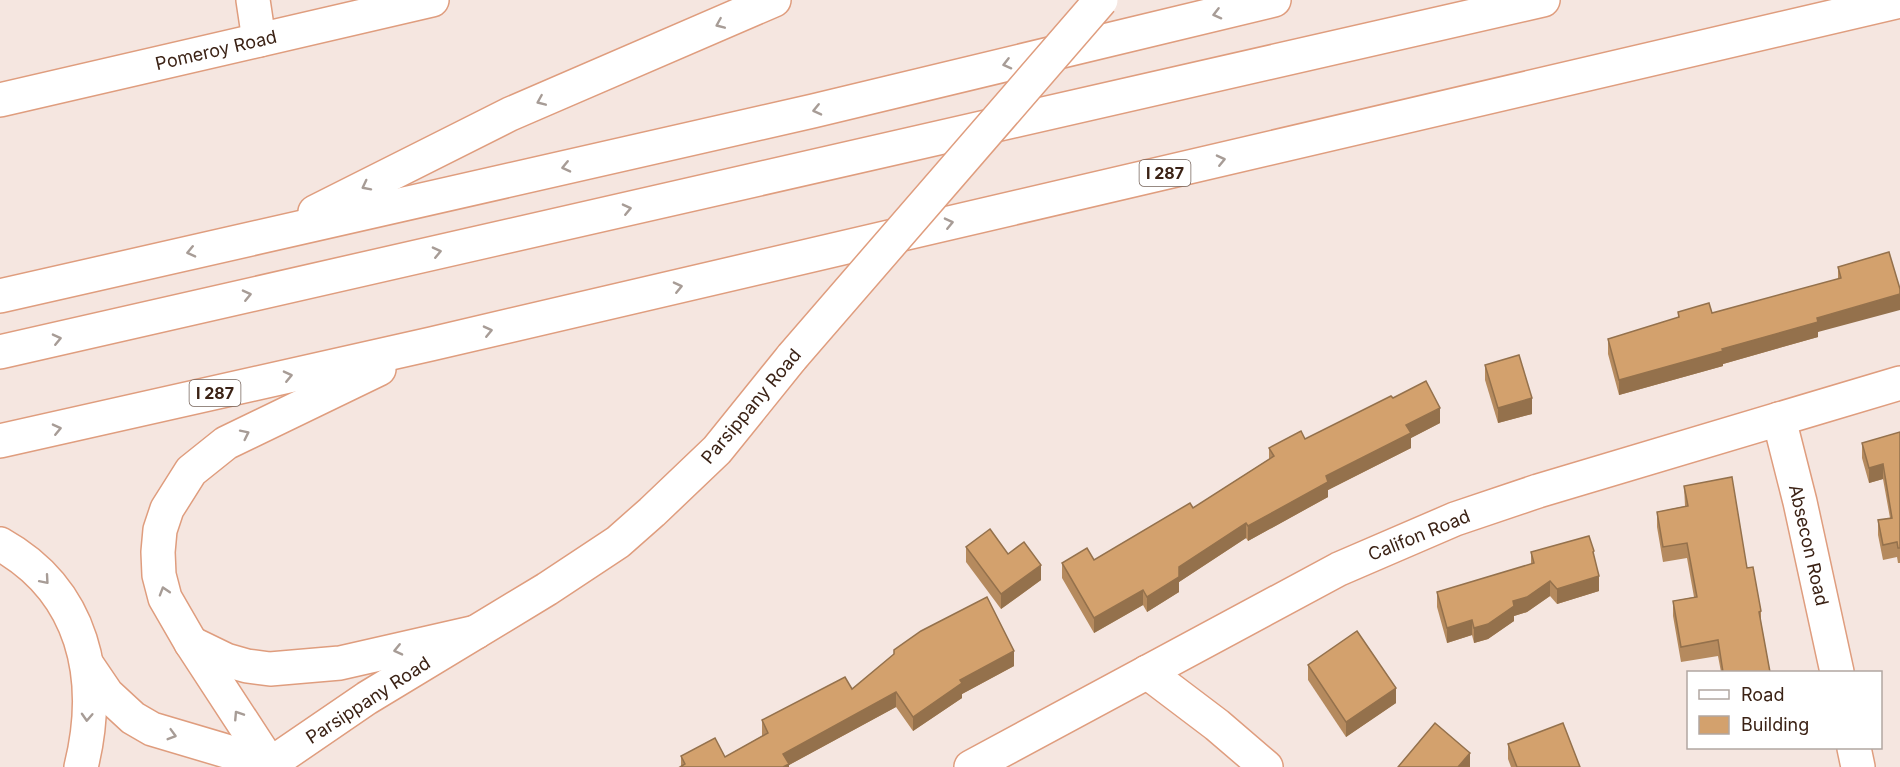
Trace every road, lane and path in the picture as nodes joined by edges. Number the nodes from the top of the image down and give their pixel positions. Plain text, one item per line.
1 (253, 0) edge
2 (432, 0) edge
3 (774, 0) edge
4 (1101, 0) edge
5 (1274, 0) edge
6 (1543, 0) edge
7 (1900, 1) edge
8 (259, 40) junction
9 (0, 100) edge
10 (269, 235) junction
11 (0, 296) edge
12 (431, 344) junction
13 (0, 352) edge
14 (1900, 383) edge
15 (1779, 419) junction
16 (0, 441) edge
17 (0, 544) edge
18 (476, 632) junction
19 (190, 643) junction
20 (88, 666) junction
21 (1837, 671) edge
22 (1148, 672) junction
23 (268, 765) edge
24 (81, 767) edge
25 (972, 767) edge
26 (1266, 767) edge

1 - 8 main road
2 - 8 main road, Pomeroy Road
3 -> 10 main road
4 - 18 main road, Parsippany Road, bridge
5 -> 10 main road
13 -> 6 main road
12 -> 7 main road, I 287
8 - 9 main road, Pomeroy Road
10 -> 11 main road
16 -> 12 main road, I 287
19 -> 12 main road
14 - 15 main road, Califon Road
15 - 21 main road, Absecon Road
15 - 22 main road, Califon Road
17 -> 20 main road
18 -> 19 main road
18 - 23 main road, Parsippany Road
23 -> 19 main road
20 -> 23 main road
20 -> 24 main road
22 - 25 main road, Califon Road
22 - 26 main road

